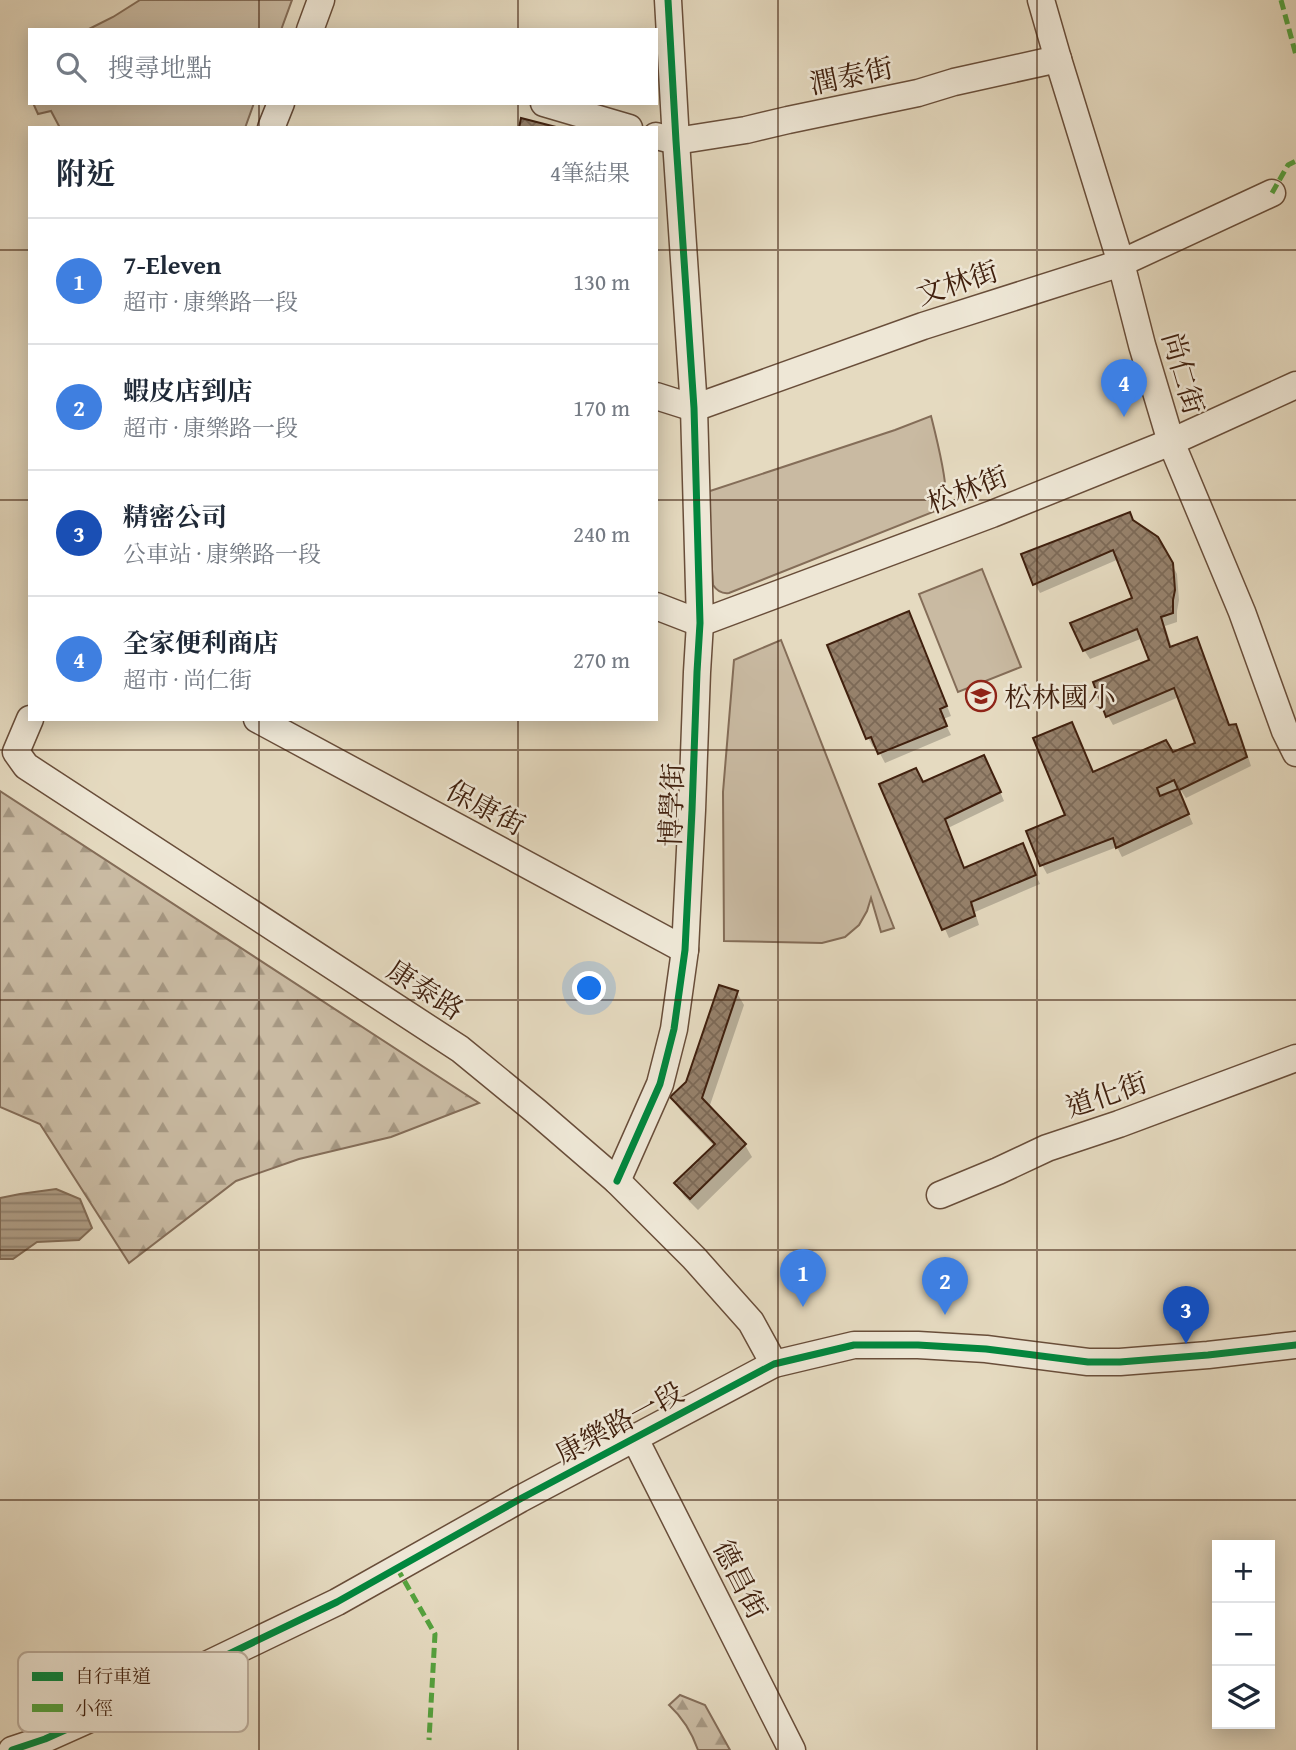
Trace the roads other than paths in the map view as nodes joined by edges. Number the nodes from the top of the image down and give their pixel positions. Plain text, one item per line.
1 (321, 0) edge
2 (668, 0) edge
3 (1041, 0) edge
4 (311, 28) edge
5 (1058, 59) junction
6 (280, 105) edge
7 (551, 105) edge
8 (272, 126) edge
9 (622, 126) edge
10 (666, 139) edge
11 (1272, 193) dead end
12 (1121, 263) junction
13 (1296, 385) edge
14 (658, 397) edge
15 (694, 408) junction
16 (1171, 442) junction
17 (658, 607) edge
18 (700, 623) junction
19 (29, 721) edge
20 (265, 721) edge
21 (284, 726) edge
22 (1296, 753) edge
23 (685, 950) junction
24 (1296, 1058) edge
25 (617, 1181) junction
26 (940, 1195) dead end
27 (1296, 1345) edge
28 (774, 1364) junction
29 (634, 1437) junction
30 (233, 1652) edge
31 (61, 1732) edge
32 (12, 1750) edge
33 (792, 1750) edge

1 - 4 street
2 - 10 street, 博學街
3 - 5 street, 尚仁街
5 - 10 street, 潤泰街
5 - 12 street, 尚仁街
6 - 8 street
7 - 9 street
10 - 15 street, 博學街
11 - 12 street, 文林街
12 - 15 street, 文林街
12 - 16 street, 尚仁街
13 - 16 street, 松林街
14 - 15 street
15 - 18 street, 博學街
16 - 18 street, 松林街
16 - 22 street, 尚仁街
17 - 18 street
18 - 23 street, 博學街
19 - 25 street, 康泰路
20 - 21 street, 保康街
21 - 23 street, 保康街
23 - 25 street, 博學街
24 - 26 street, 道化街
25 - 28 street, 康泰路
27 - 28 street, 康樂路一段
28 - 29 street, 康樂路一段
29 - 30 street, 康樂路一段
29 - 33 street, 德昌街
31 - 32 street, 康樂路一段

